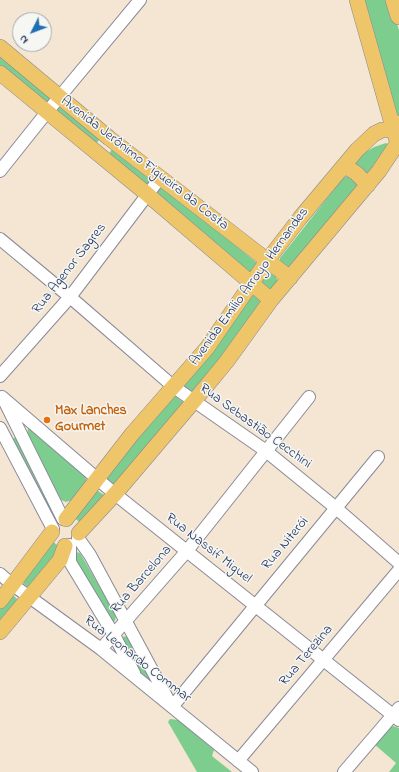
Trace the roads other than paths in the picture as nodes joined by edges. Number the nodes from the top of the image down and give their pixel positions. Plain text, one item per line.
1 (140, 0) edge
2 (356, 0) edge
3 (394, 0) edge
4 (399, 16) edge
5 (0, 47) edge
6 (0, 73) edge
7 (60, 97) junction
8 (47, 112) junction
9 (397, 137) edge
10 (342, 168) junction
11 (0, 171) edge
12 (160, 178) junction
13 (368, 185) junction
14 (147, 194) junction
15 (0, 239) edge
16 (267, 261) junction
17 (290, 278) junction
18 (252, 283) junction
19 (70, 297) junction
20 (271, 300) junction
21 (0, 376) edge
22 (174, 387) junction
23 (1, 395) edge
24 (309, 397) dead end
25 (194, 401) junction
26 (27, 418) junction
27 (16, 425) junction
28 (2, 431) edge
29 (266, 451) junction
30 (378, 457) dead end
31 (97, 479) junction
32 (115, 494) junction
33 (336, 508) junction
34 (59, 525) junction
35 (73, 540) junction
36 (186, 552) junction
37 (399, 564) edge
38 (399, 570) edge
39 (0, 574) edge
40 (13, 585) junction
41 (29, 596) junction
42 (0, 601) edge
43 (255, 605) junction
44 (126, 622) junction
45 (0, 632) edge
46 (114, 634) junction
47 (101, 649) junction
48 (323, 659) junction
49 (136, 677) junction
50 (172, 707) junction
51 (397, 714) edge
52 (238, 761) junction
53 (252, 772) edge
54 (344, 772) edge

1 - 7 street
2 - 9 main road
3 - 4 highway
5 - 7 main road, Avenida Jerônimo Figueira da Costa
6 - 8 main road, Avenida Jerônimo Figueira da Costa
7 - 8 street
7 - 12 main road, Avenida Jerônimo Figueira da Costa
8 - 11 street
8 - 14 main road, Avenida Jerônimo Figueira da Costa
9 - 10 main road, Avenida Emílio Arroyo Hernandes
9 - 13 main road, Avenida Emílio Arroyo Hernandes
10 - 13 main road
10 - 16 main road, Avenida Emílio Arroyo Hernandes
12 - 14 street, Rua Agenor Sagres
12 - 16 main road, Avenida Jerônimo Figueira da Costa
13 - 17 main road, Avenida Emílio Arroyo Hernandes
14 - 18 main road, Avenida Jerônimo Figueira da Costa
14 - 19 street, Rua Agenor Sagres
15 - 19 street, Rua Sebastião Cecchini
16 - 17 main road, Avenida Jerônimo Figueira da Costa
16 - 18 main road, Avenida Emílio Arroyo Hernandes
17 - 20 main road, Avenida Emílio Arroyo Hernandes
18 - 20 main road, Avenida Jerônimo Figueira da Costa
18 - 22 main road, Avenida Emílio Arroyo Hernandes
19 - 21 street, Rua Agenor Sagres
19 - 22 street, Rua Sebastião Cecchini
20 - 25 main road, Avenida Emílio Arroyo Hernandes
22 - 25 street, Rua Sebastião Cecchini
22 - 31 main road, Avenida Emílio Arroyo Hernandes
23 - 26 street, Rua Nassif Miguel
23 - 27 street
24 - 29 street, Rua Barcelona
25 - 29 street, Rua Sebastião Cecchini
25 - 32 main road, Avenida Emílio Arroyo Hernandes
26 - 27 street
26 - 31 street, Rua Nassif Miguel
27 - 28 street
27 - 34 street
28 - 34 street
29 - 33 street, Rua Sebastião Cecchini
29 - 36 street, Rua Barcelona
30 - 33 street, Rua Niterói
31 - 32 street, Rua Nassif Miguel
31 - 34 main road, Avenida Emílio Arroyo Hernandes
32 - 35 main road, Avenida Emílio Arroyo Hernandes
32 - 36 street, Rua Nassif Miguel
33 - 37 street, Rua Sebastião Cecchini
33 - 43 street, Rua Niterói
34 - 35 main road
34 - 35 main road
34 - 40 main road, Avenida Emílio Arroyo Hernandes
35 - 41 main road, Avenida Emílio Arroyo Hernandes
35 - 44 street
35 - 46 street
36 - 43 street, Rua Nassif Miguel
36 - 44 street, Rua Barcelona
38 - 48 street, Rua Terezina
39 - 40 street, Rua Leonardo Commar
40 - 41 street, Rua Leonardo Commar
40 - 42 main road, Avenida Emílio Arroyo Hernandes
41 - 45 main road, Avenida Emílio Arroyo Hernandes
41 - 47 street, Rua Leonardo Commar
43 - 48 street, Rua Nassif Miguel
43 - 50 street, Rua Niterói
44 - 46 street, Rua Barcelona
44 - 50 street
46 - 47 street, Rua Barcelona
46 - 49 street
47 - 49 street, Rua Leonardo Commar
48 - 51 street, Rua Nassif Miguel
48 - 52 street, Rua Terezina
49 - 50 street, Rua Leonardo Commar
50 - 52 street, Rua Leonardo Commar
51 - 54 street
52 - 53 street, Rua Leonardo Commar

